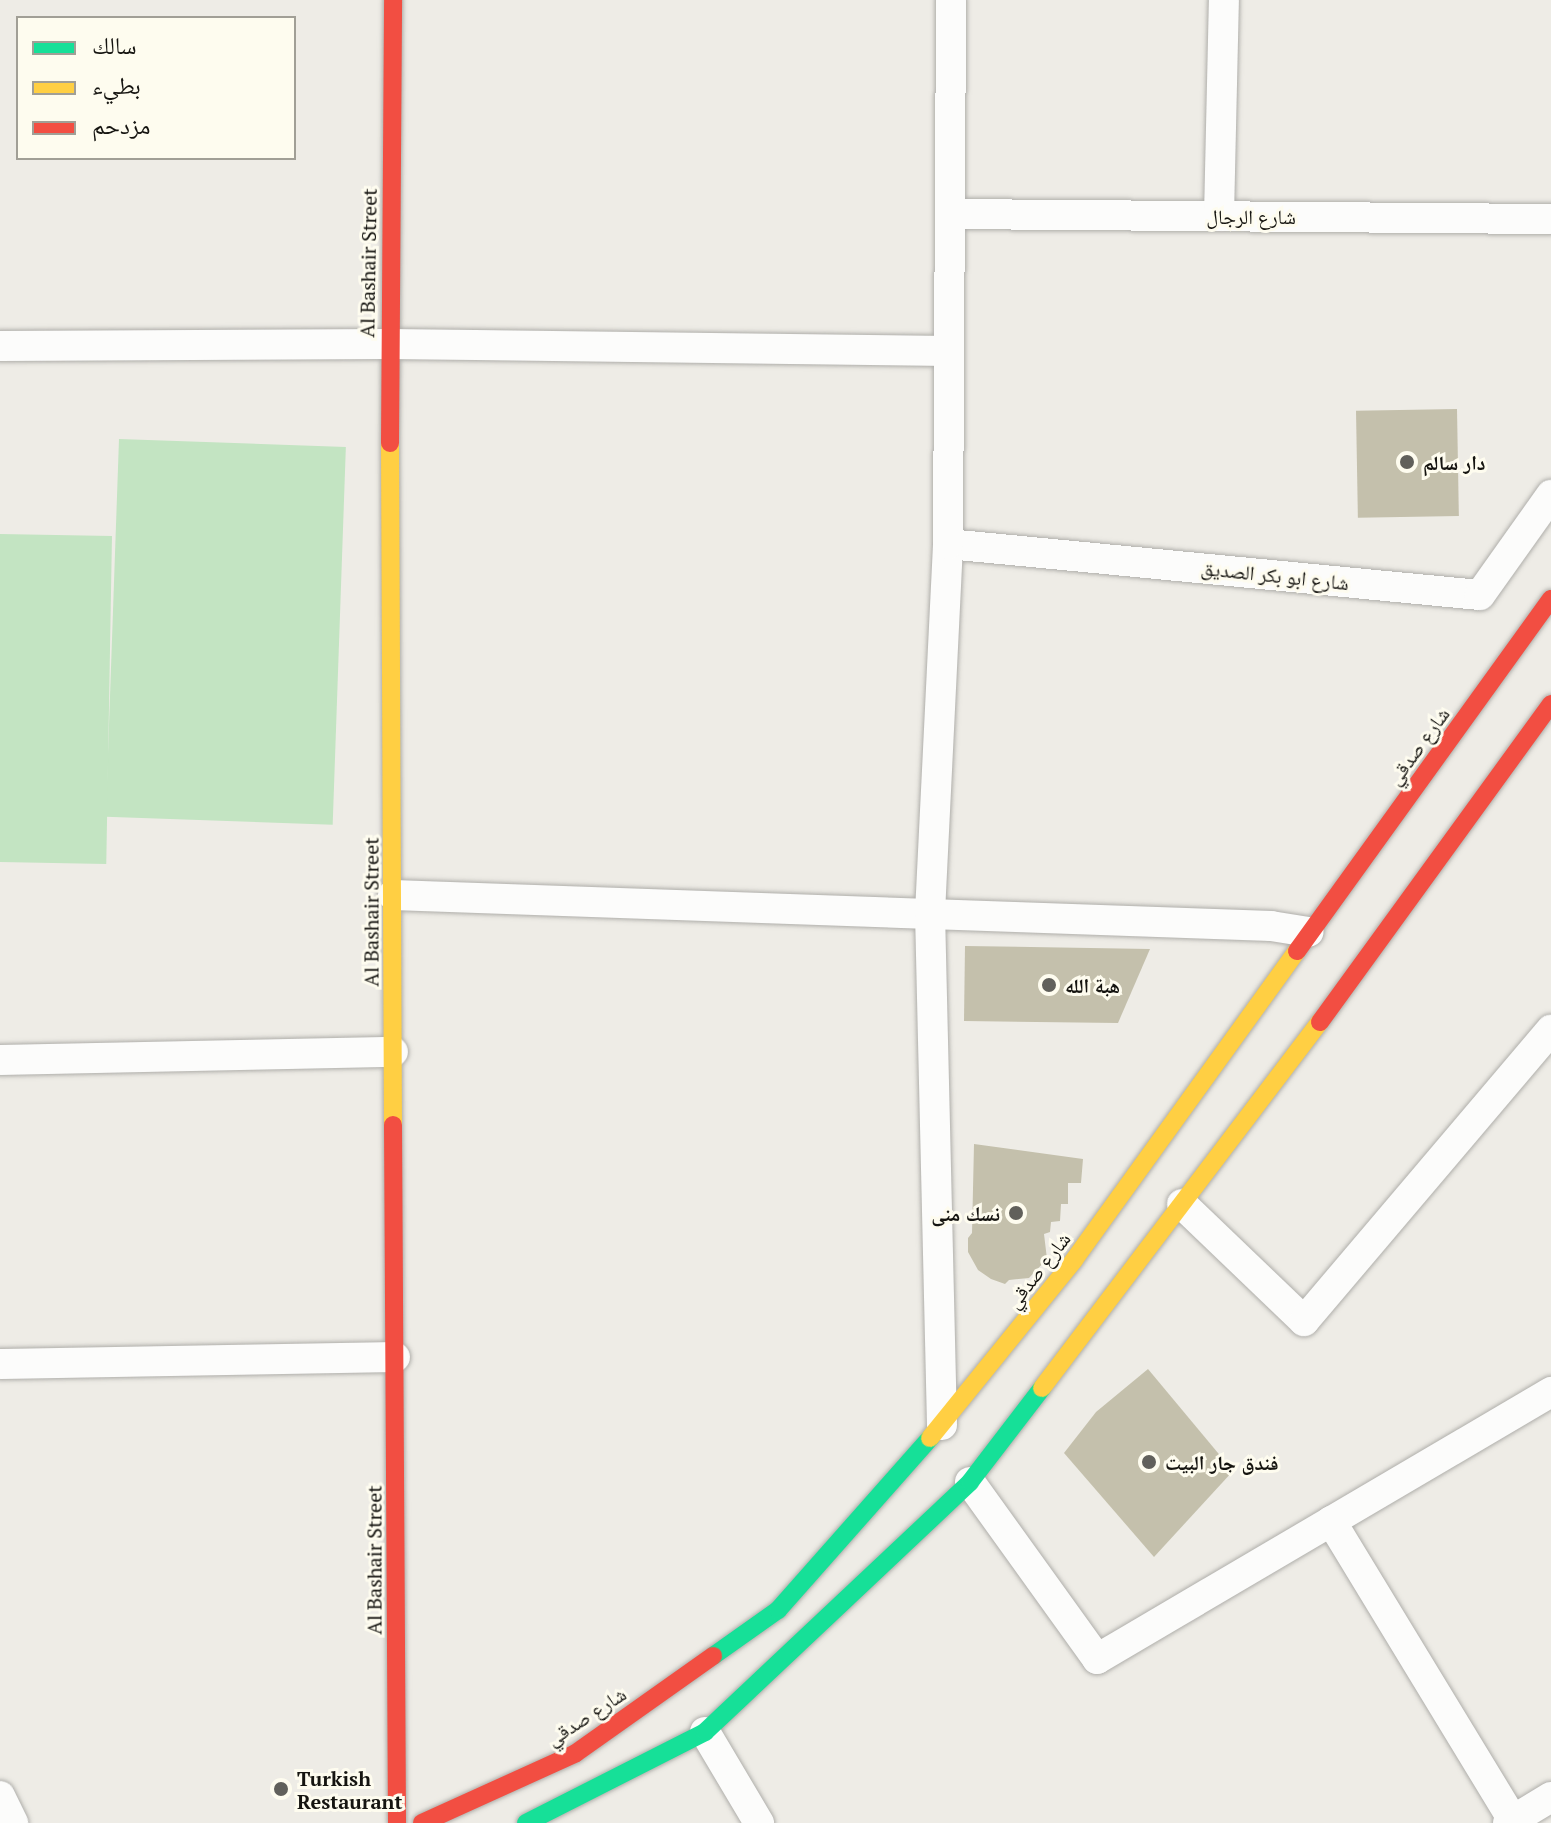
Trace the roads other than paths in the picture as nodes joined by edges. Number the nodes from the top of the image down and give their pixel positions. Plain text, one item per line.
1 (393, 0) edge
2 (951, 0) edge
3 (1224, 0) edge
4 (950, 214) junction
5 (1219, 216) junction
6 (1551, 219) edge
7 (389, 344) junction
8 (0, 346) edge
9 (949, 351) junction
10 (1551, 495) edge
11 (948, 544) junction
12 (1551, 599) edge
13 (1551, 704) edge
14 (393, 895) junction
15 (930, 913) junction
16 (1316, 937) junction
17 (1550, 1035) edge
18 (393, 1052) junction
19 (0, 1060) edge
20 (1182, 1204) junction
21 (395, 1357) junction
22 (0, 1364) edge
23 (1551, 1392) edge
24 (942, 1425) junction
25 (970, 1482) junction
26 (1331, 1521) junction
27 (705, 1732) junction
28 (0, 1796) edge
29 (1551, 1797) edge
30 (1511, 1821) edge
31 (13, 1823) edge
32 (397, 1823) edge
33 (422, 1823) edge
34 (526, 1823) edge
35 (759, 1823) edge

1 - 7 street, Al Bashair Street
2 - 4 street
3 - 5 street
4 - 5 street, شارع الرجال
4 - 9 street
5 - 6 street, شارع الرجال
7 - 8 street
7 - 9 street
7 - 14 street, Al Bashair Street
9 - 11 street
10 - 11 street, شارع ابو بكر الصديق
11 - 15 street
12 - 16 street, شارع صدقي
13 - 20 street
14 - 15 street
14 - 18 street, Al Bashair Street
15 - 16 street
15 - 24 street
16 - 24 street, شارع صدقي
17 - 20 street
18 - 19 street
18 - 21 street, Al Bashair Street
20 - 25 street
21 - 22 street
21 - 32 street, Al Bashair Street
23 - 26 street
24 - 33 street, شارع صدقي
25 - 26 street
25 - 27 street
26 - 30 street
27 - 34 street
27 - 35 street
28 - 31 street
29 - 30 street

